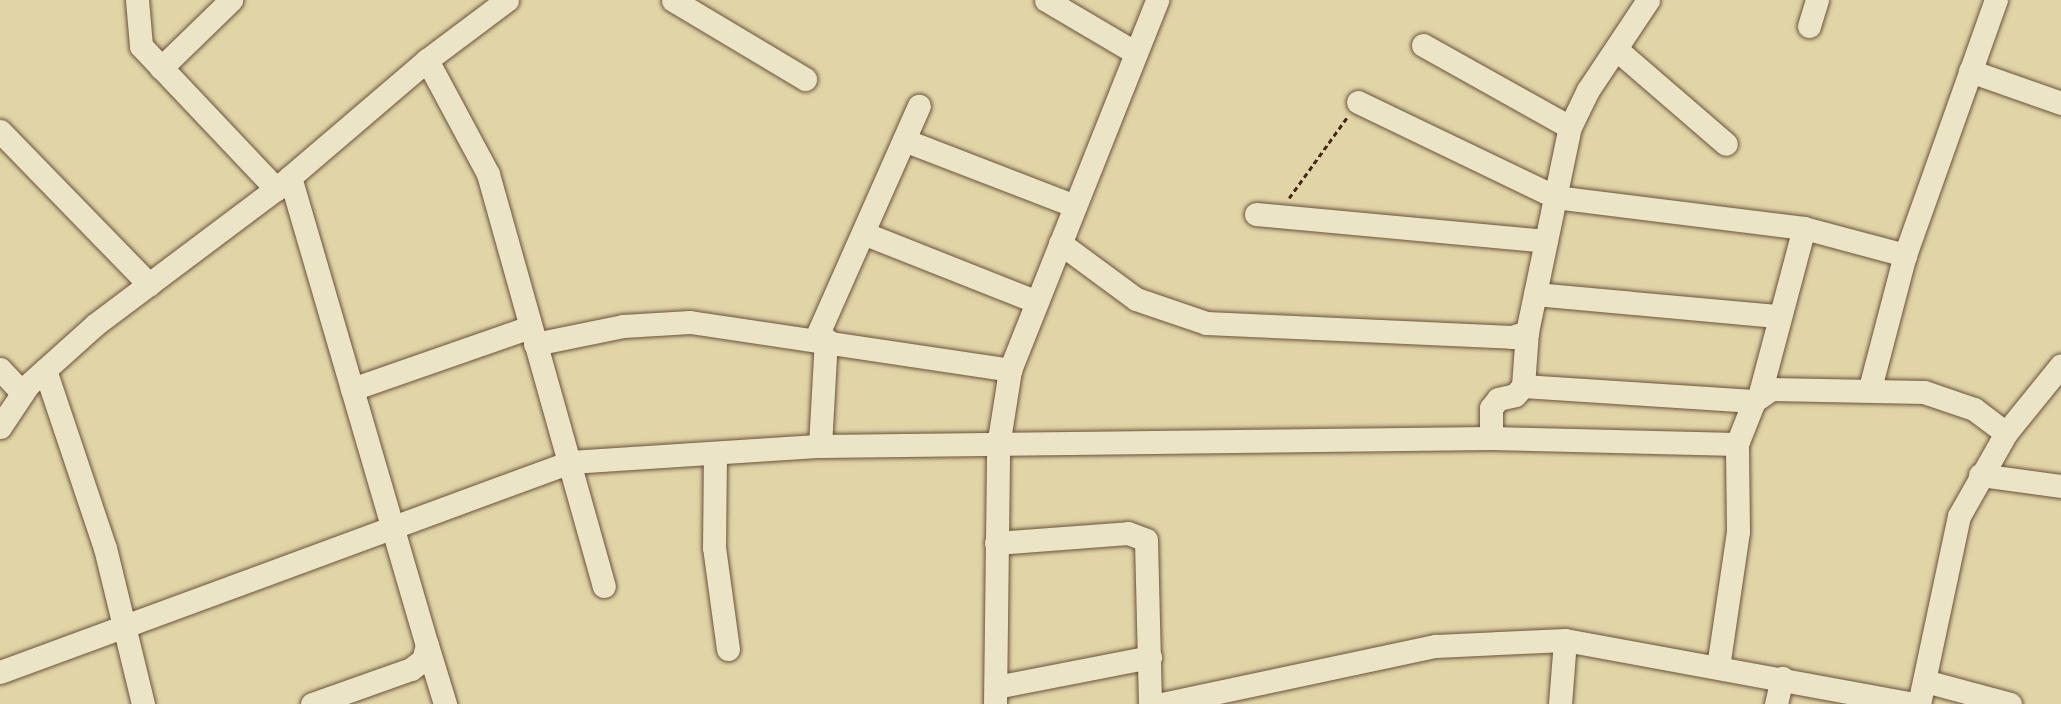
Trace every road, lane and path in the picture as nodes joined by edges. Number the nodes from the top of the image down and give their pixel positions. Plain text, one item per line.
1 (138, 0) edge
2 (231, 0) edge
3 (507, 0) edge
4 (673, 0) edge
5 (1046, 0) edge
6 (1157, 0) edge
7 (1648, 0) edge
8 (1817, 0) edge
9 (1996, 0) edge
10 (1809, 26) dead end
11 (1423, 45) dead end
12 (1616, 49) junction
13 (1136, 53) junction
14 (427, 60) junction
15 (160, 68) junction
16 (1970, 71) junction
17 (805, 79) dead end
18 (1358, 102) joint
19 (2061, 103) edge
20 (919, 106) dead end
21 (1570, 127) junction
22 (0, 131) edge
23 (904, 140) junction
24 (1726, 144) dead end
25 (283, 183) junction
26 (1555, 197) junction
27 (1075, 206) junction
28 (1266, 215) joint
29 (1804, 228) junction
30 (863, 233) junction
31 (1546, 241) junction
32 (1060, 243) junction
33 (1905, 255) junction
34 (149, 284) junction
35 (1535, 294) junction
36 (1037, 302) junction
37 (1779, 316) junction
38 (1527, 332) junction
39 (533, 336) junction
40 (821, 339) junction
41 (2061, 365) edge
42 (0, 369) edge
43 (45, 370) junction
44 (1010, 370) junction
45 (1523, 386) junction
46 (1870, 388) junction
47 (352, 389) junction
48 (22, 393) junction
49 (1757, 397) junction
50 (0, 427) edge
51 (2006, 433) junction
52 (1491, 438) junction
53 (1737, 444) junction
54 (820, 446) junction
55 (998, 446) junction
56 (715, 453) junction
57 (570, 462) junction
58 (1980, 475) junction
59 (2061, 486) edge
60 (392, 524) junction
61 (996, 543) junction
62 (604, 586) dead end
63 (124, 625) junction
64 (1565, 640) junction
65 (427, 645) junction
66 (728, 649) dead end
67 (1150, 657) junction
68 (1718, 667) junction
69 (0, 672) edge
70 (1782, 678) junction
71 (1925, 681) junction
72 (995, 695) edge
73 (143, 704) edge
74 (312, 704) edge
75 (445, 704) edge
76 (1150, 704) edge
77 (1162, 704) edge
78 (1560, 704) edge
79 (1776, 704) edge
80 (1917, 704) edge
81 (2010, 704) edge

1 - 15 street
2 - 15 street
3 - 14 street
4 - 17 street
5 - 13 street
6 - 13 street
7 - 12 street
8 - 10 street
9 - 16 street
11 - 21 street
12 - 21 street
12 - 24 street
13 - 27 street
14 - 25 street
14 - 39 street
15 - 25 street
16 - 19 street
16 - 33 street
18 - 26 street
18 - 28 path
20 - 23 street
21 - 26 street
22 - 34 street
23 - 27 street
23 - 30 street
25 - 34 street
25 - 47 street
26 - 29 street
26 - 31 street
27 - 32 street
28 - 31 street
29 - 33 street
29 - 37 street
30 - 36 street
30 - 40 street
31 - 35 street
32 - 36 street
32 - 38 street
33 - 46 street
34 - 43 street
35 - 37 street
35 - 38 street
36 - 44 street
37 - 49 street
38 - 45 street
39 - 40 street
39 - 47 street
39 - 57 street
40 - 44 street
40 - 54 street
41 - 51 street
42 - 48 street
43 - 48 street
43 - 63 street
44 - 55 street
45 - 49 street
45 - 52 street
46 - 49 street
46 - 51 street
47 - 60 street
48 - 50 street
49 - 53 street
51 - 58 street
52 - 53 street
52 - 55 street
53 - 68 street
54 - 55 street
54 - 56 street
55 - 61 street
56 - 57 street
56 - 66 street
57 - 60 street
57 - 62 street
58 - 59 street
58 - 71 street
60 - 63 street
60 - 65 street
61 - 67 street
61 - 72 street
63 - 69 street
63 - 73 street
64 - 68 street
64 - 77 street
64 - 78 street
65 - 74 street
65 - 75 street
67 - 72 street
67 - 76 street
68 - 70 street
70 - 79 street
70 - 80 street
71 - 80 street
71 - 81 street

